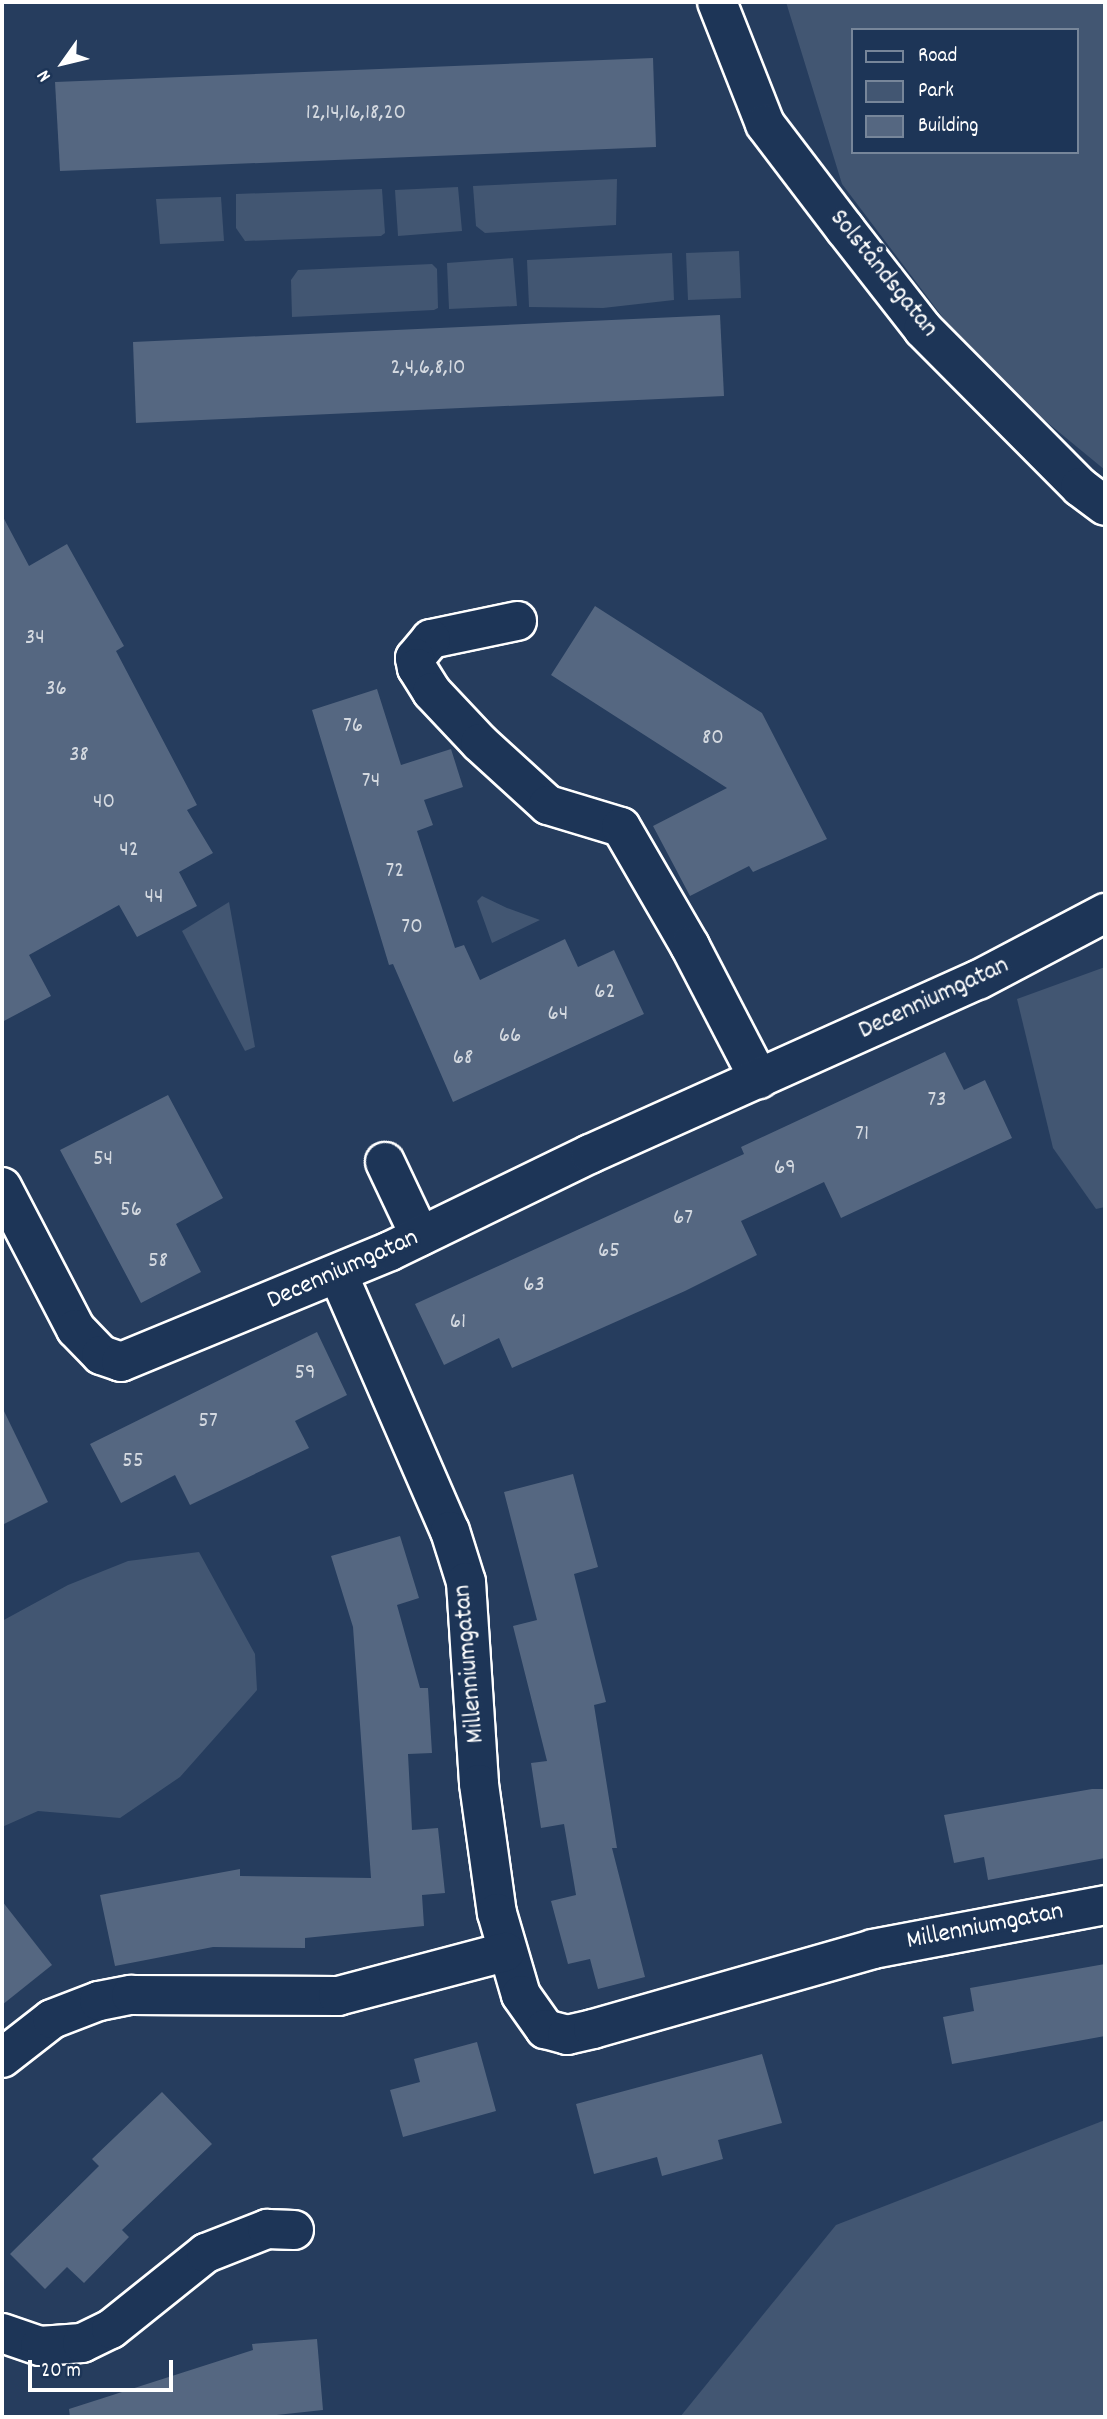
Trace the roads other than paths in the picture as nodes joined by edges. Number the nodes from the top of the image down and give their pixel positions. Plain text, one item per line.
1 (717, 2) edge
2 (1105, 506) edge
3 (517, 621) dead end
4 (1105, 914) edge
5 (759, 1079) junction
6 (385, 1162) dead end
7 (2, 1187) edge
8 (419, 1236) junction
9 (338, 1274) junction
10 (1105, 1905) edge
11 (505, 1952) junction
12 (2, 2058) edge
13 (294, 2230) dead end
14 (2, 2333) edge

1 - 2 street, Solståndsgatan
3 - 5 street
4 - 5 street, Decenniumgatan
5 - 8 street, Decenniumgatan
6 - 8 street
7 - 9 street, Decenniumgatan
8 - 9 street, Decenniumgatan
9 - 11 street, Millenniumgatan
10 - 11 street, Millenniumgatan
11 - 12 street
13 - 14 street

